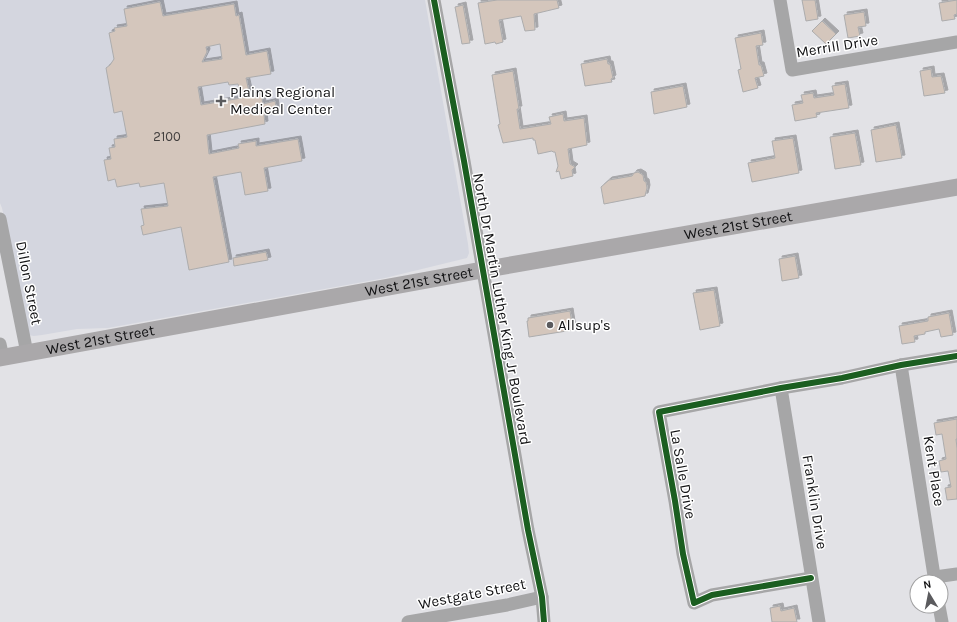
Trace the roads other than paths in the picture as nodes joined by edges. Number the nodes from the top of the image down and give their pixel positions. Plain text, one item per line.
1 (434, 0) edge
2 (780, 0) edge
3 (957, 42) edge
4 (957, 187) edge
5 (0, 219) edge
6 (482, 270) junction
7 (27, 353) junction
8 (1, 354) edge
9 (957, 356) edge
10 (901, 365) junction
11 (781, 388) junction
12 (934, 574) edge
13 (811, 578) junction
14 (542, 597) junction
15 (408, 622) edge
16 (544, 622) edge
17 (819, 622) edge

1 - 6 street, North Dr Martin Luther King Jr Boulevard
2 - 3 street, Merrill Drive
4 - 6 main road, West 21st Street
5 - 7 street, Dillon Street
6 - 7 main road, West 21st Street
6 - 14 street, North Dr Martin Luther King Jr Boulevard
7 - 8 main road, West 21st Street
9 - 10 street, La Salle Drive
10 - 11 street, La Salle Drive
10 - 12 street, Kent Place
11 - 13 street, Franklin Drive
11 - 13 street, La Salle Drive
13 - 17 street, Franklin Drive
14 - 15 street, Westgate Street
14 - 16 street, North Dr Martin Luther King Jr Boulevard

